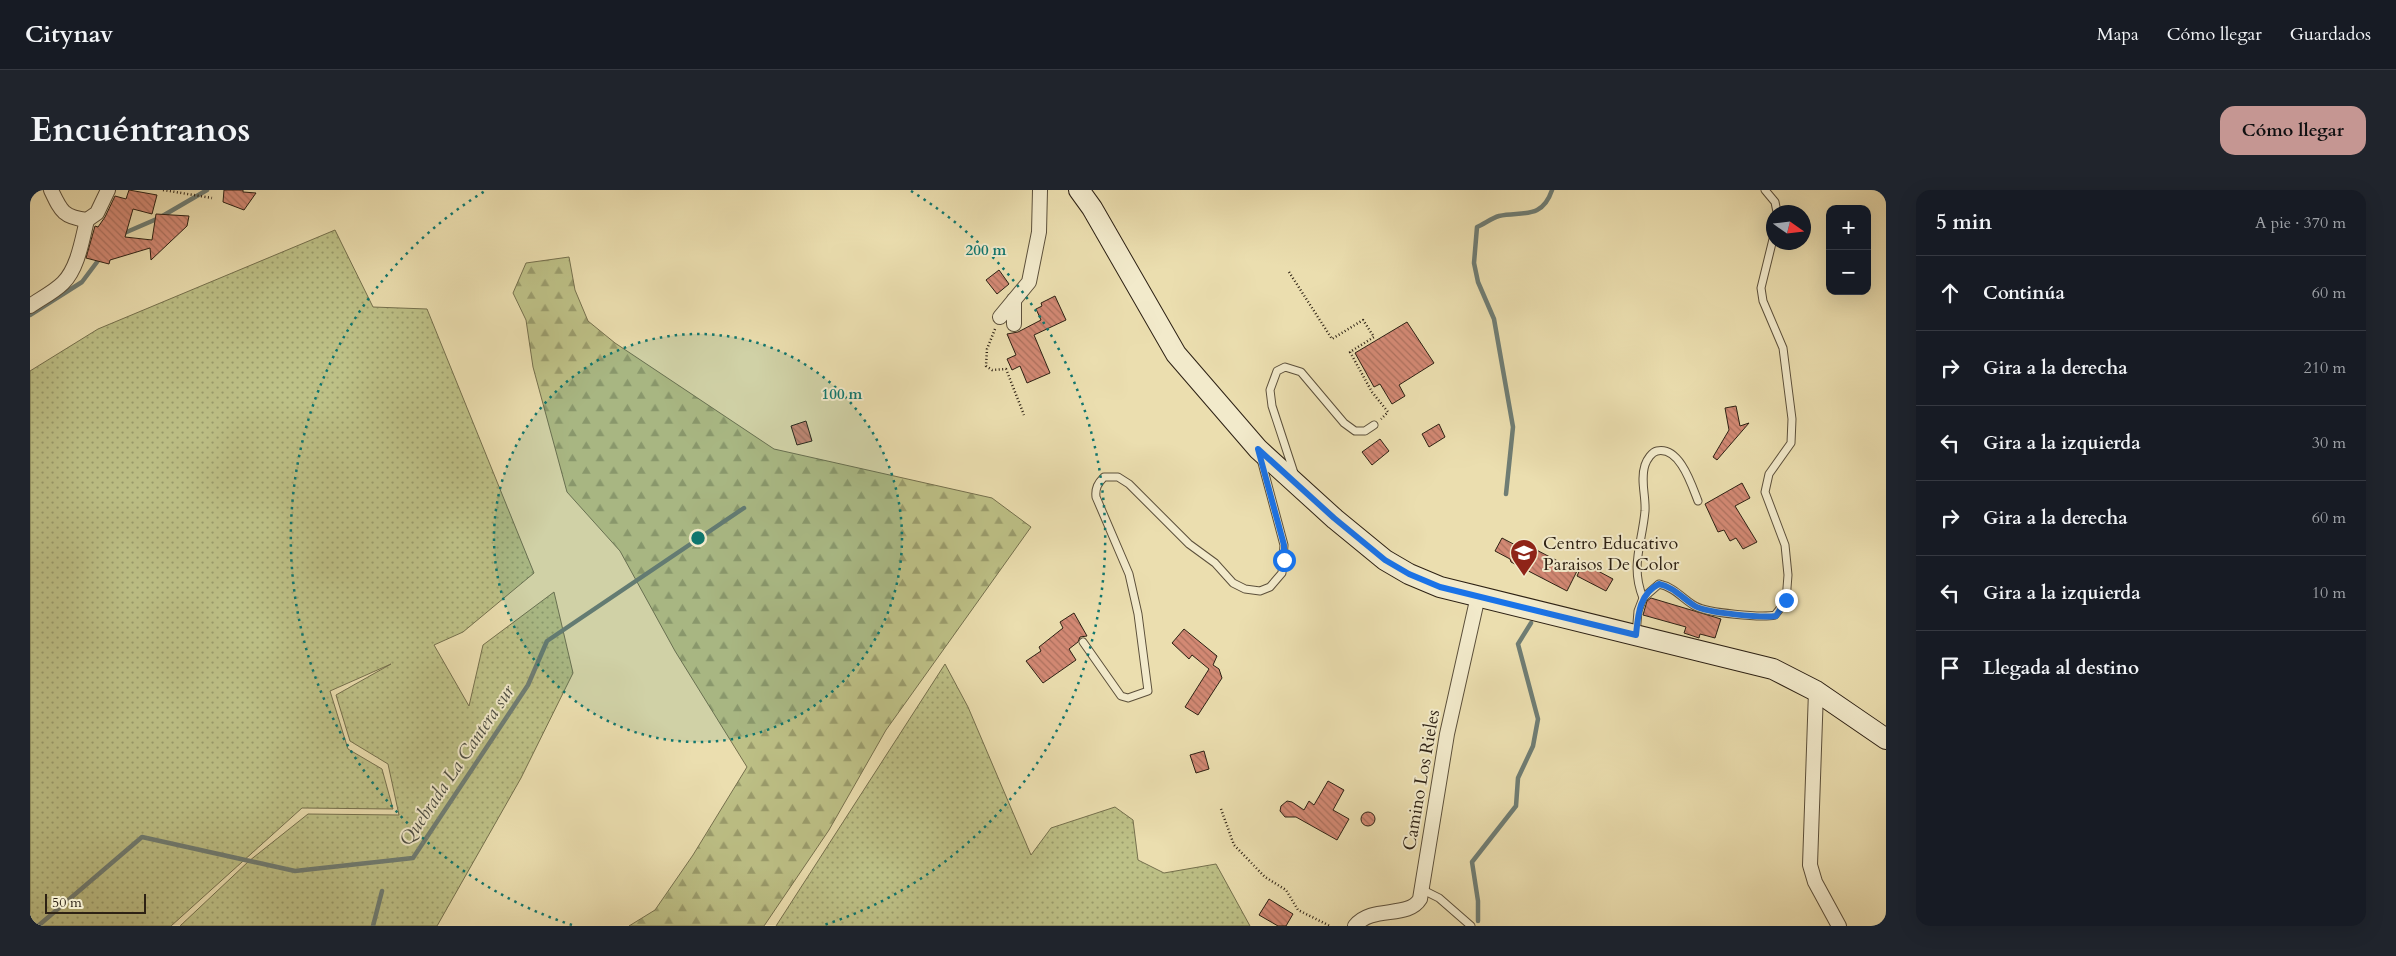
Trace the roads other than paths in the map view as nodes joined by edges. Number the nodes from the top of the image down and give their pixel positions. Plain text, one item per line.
1 (51, 190) edge
2 (108, 190) edge
3 (1040, 190) edge
4 (1079, 190) edge
5 (1765, 190) edge
6 (1776, 205) edge
7 (87, 220) junction
8 (1770, 250) edge
9 (1014, 300) junction
10 (30, 306) edge
11 (1000, 317) road end
12 (1014, 324) dead end
13 (1374, 425) road end
14 (1258, 449) junction
15 (1297, 486) junction
16 (1698, 501) dead end
17 (1478, 596) junction
18 (1643, 598) junction
19 (1636, 635) junction
20 (1083, 642) dead end
21 (1816, 691) junction
22 (1886, 739) edge
23 (1421, 889) junction
24 (1355, 926) edge
25 (1471, 926) edge
26 (1840, 926) edge

1 - 7 street
2 - 7 street
3 - 9 street
4 - 14 main road
5 - 6 lane
7 - 10 street
8 - 18 lane
9 - 11 street
9 - 12 street
13 - 15 lane
14 - 15 main road
14 - 20 lane
15 - 17 main road
16 - 18 lane
17 - 19 main road
17 - 23 street, Camino Los Rieles
18 - 19 lane
19 - 21 main road
21 - 22 main road
21 - 26 street
23 - 24 street, Camino Los Rieles
23 - 25 lane

